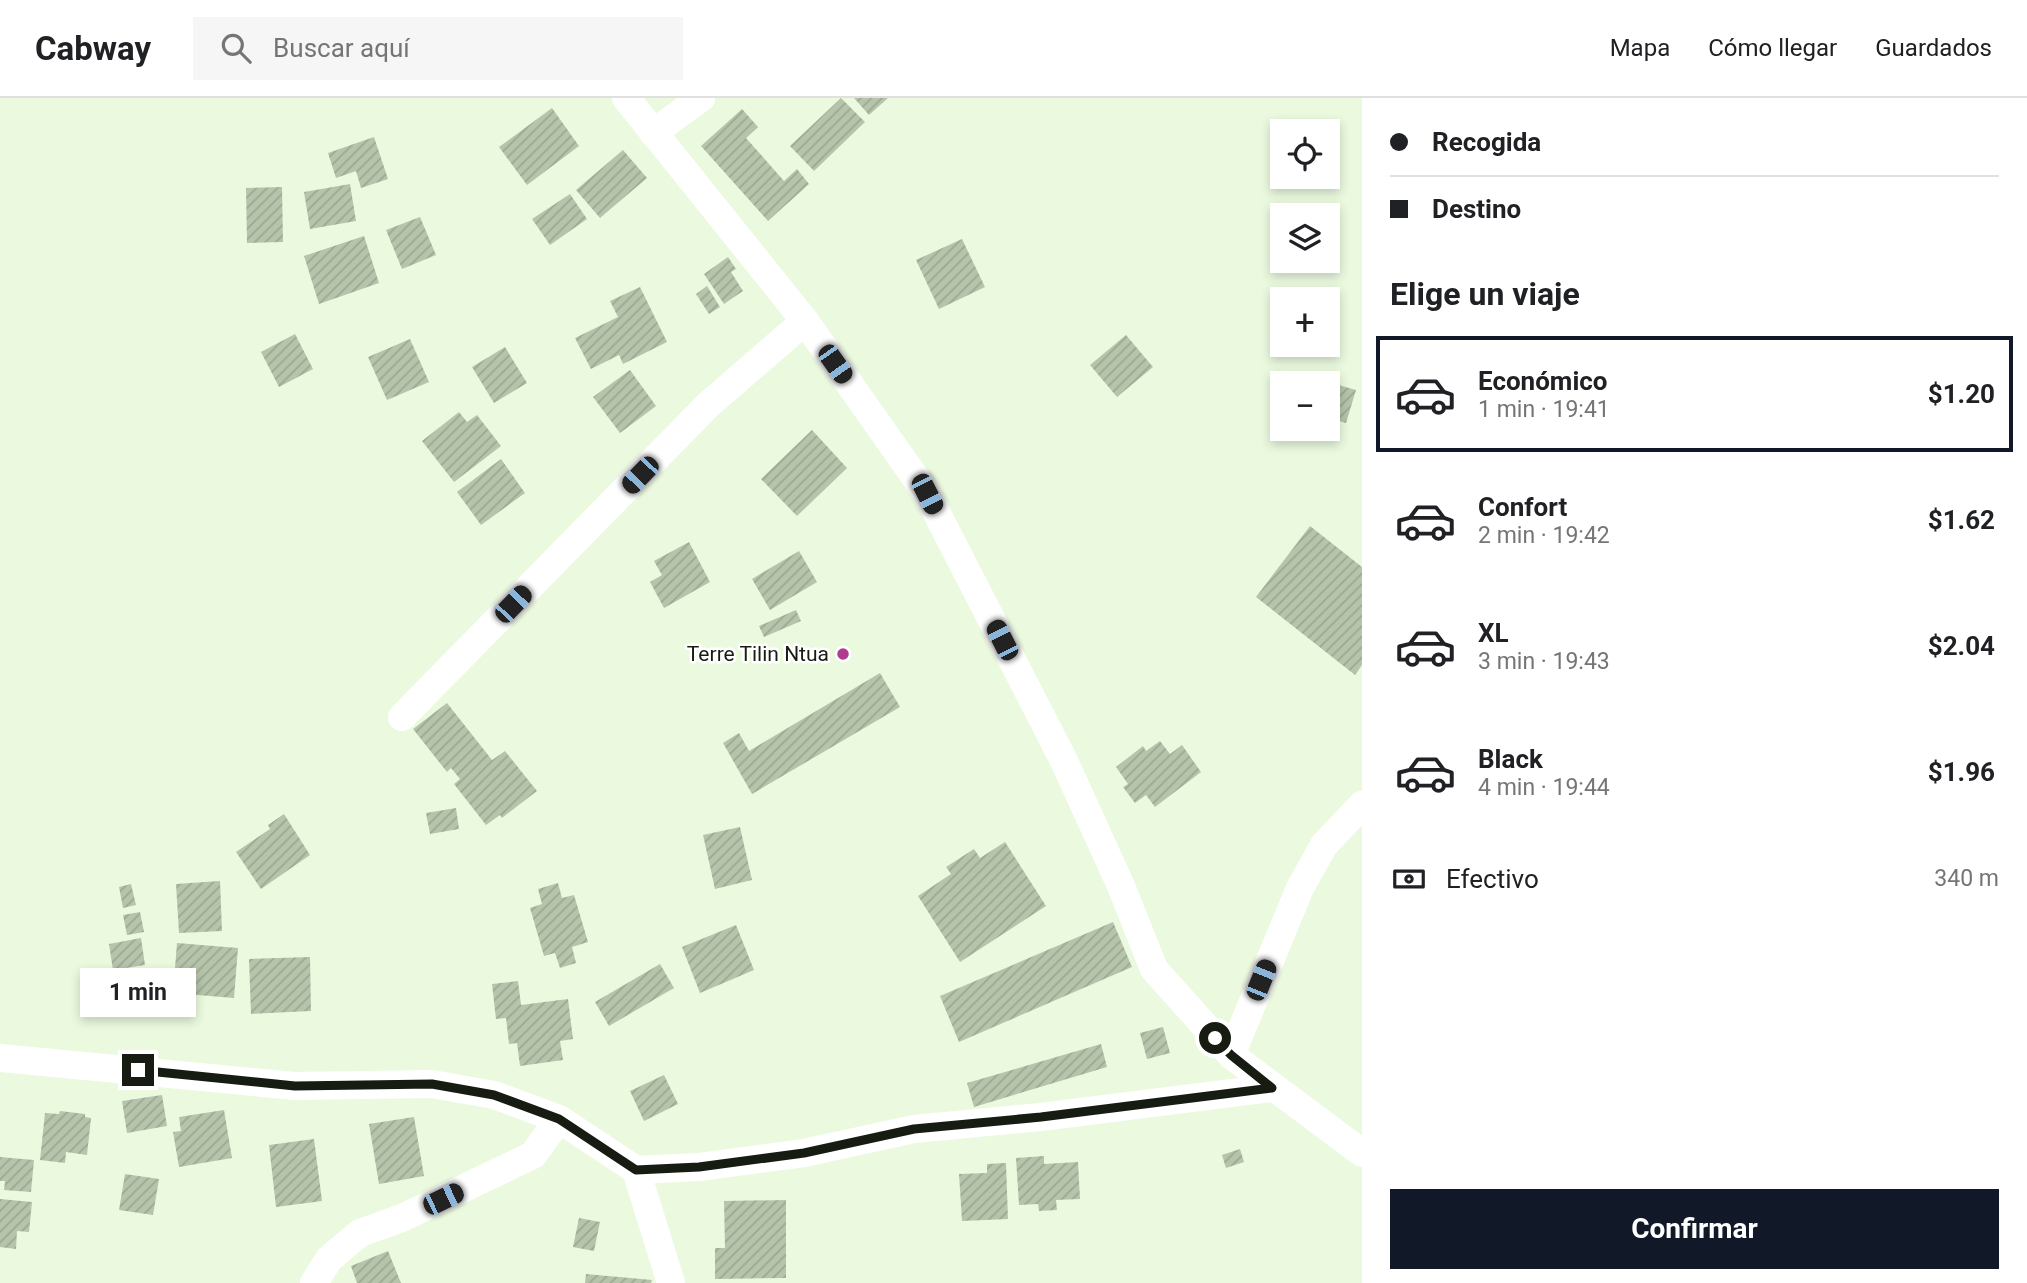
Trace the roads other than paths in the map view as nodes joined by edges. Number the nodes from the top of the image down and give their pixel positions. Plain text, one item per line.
1 (626, 98) edge
2 (701, 98) edge
3 (653, 133) junction
4 (805, 321) junction
5 (402, 717) dead end
6 (1362, 805) edge
7 (1231, 1055) junction
8 (0, 1058) edge
9 (1272, 1088) junction
10 (559, 1119) junction
11 (1362, 1153) edge
12 (636, 1170) junction
13 (314, 1283) edge
14 (671, 1283) edge

1 - 3 street
2 - 3 street
3 - 4 street
4 - 5 street
4 - 7 street
6 - 7 street
7 - 9 street
8 - 10 street
9 - 11 street
9 - 12 street
10 - 12 street
10 - 13 street
12 - 14 street

